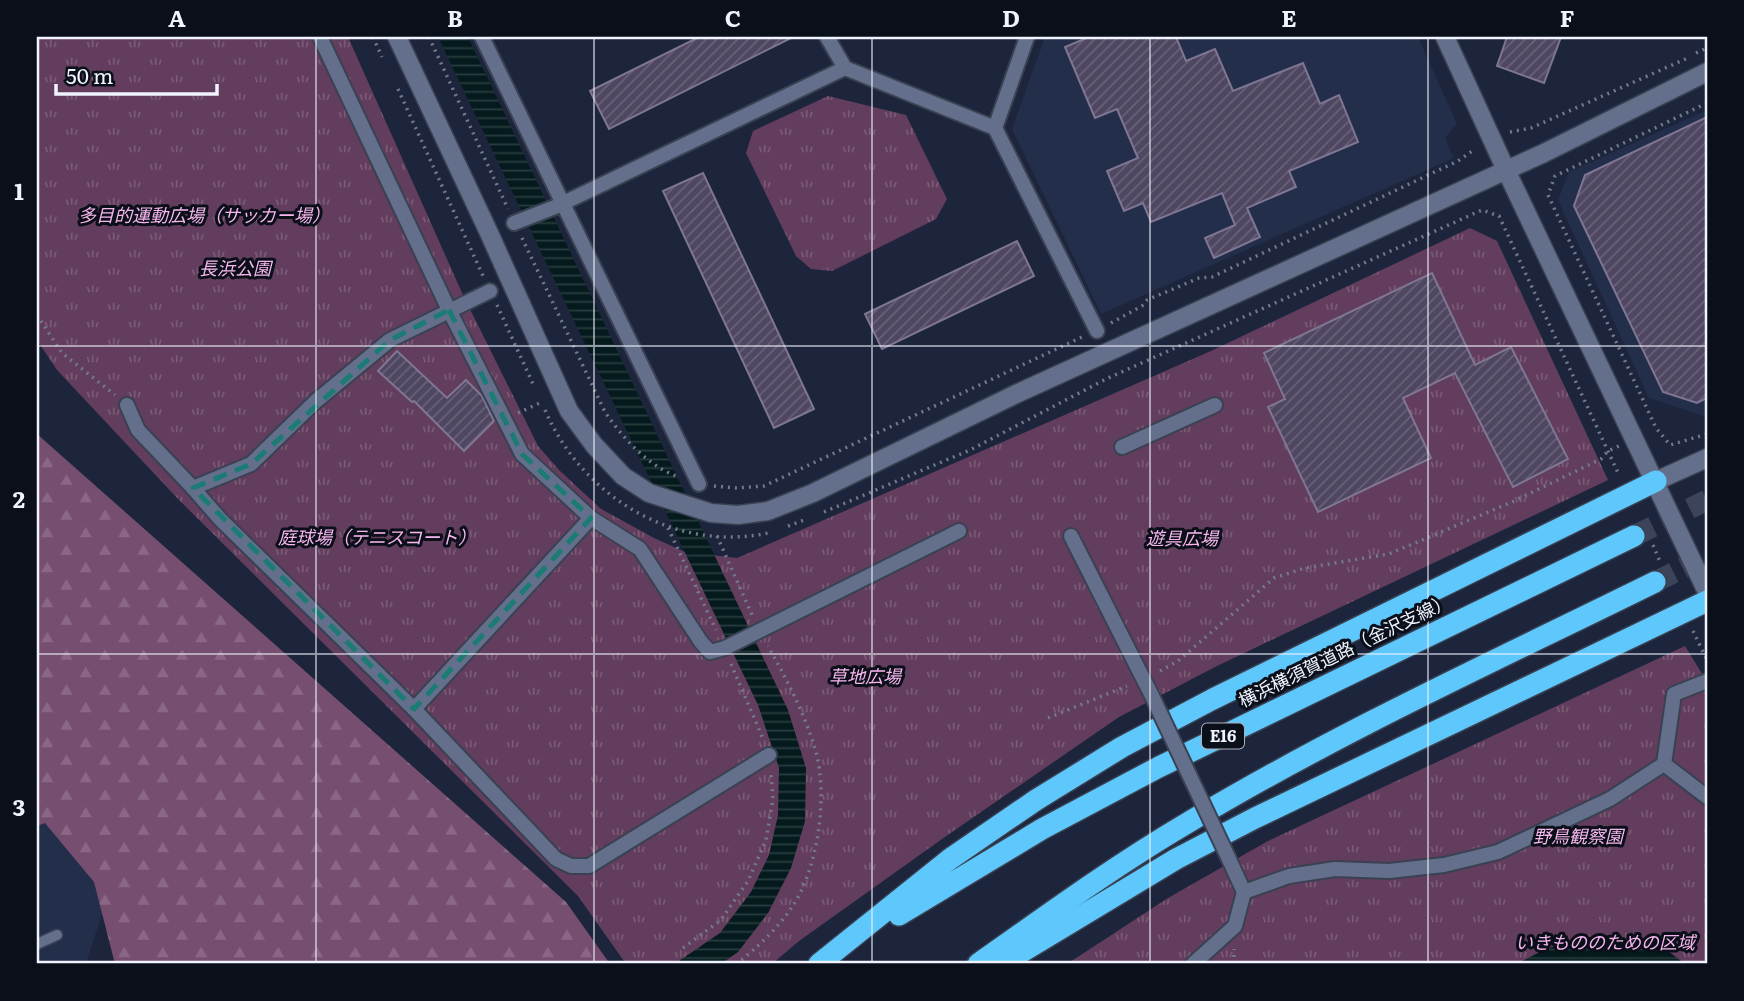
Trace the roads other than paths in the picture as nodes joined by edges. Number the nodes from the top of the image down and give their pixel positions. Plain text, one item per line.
1 (320, 37) edge
2 (397, 37) edge
3 (482, 37) edge
4 (827, 37) edge
5 (1027, 37) edge
6 (1445, 37) edge
7 (845, 68) junction
8 (1707, 72) edge
9 (995, 128) junction
10 (1506, 170) junction
11 (559, 205) junction
12 (514, 223) road end
13 (490, 291) dead end
14 (449, 310) junction
15 (1097, 331) road end
16 (127, 405) road end
17 (1215, 405) dead end
18 (1122, 447) dead end
19 (1707, 458) edge
20 (1656, 481) junction
21 (699, 484) road end
22 (193, 488) junction
23 (591, 517) junction
24 (958, 531) dead end
25 (1071, 536) dead end
26 (1634, 536) tunnel mouth
27 (1656, 582) tunnel mouth
28 (1707, 592) edge
29 (1707, 601) edge
30 (1707, 681) edge
31 (414, 709) junction
32 (769, 755) road end
33 (1664, 764) junction
34 (1707, 797) edge
35 (1244, 892) junction
36 (57, 935) dead end
37 (37, 944) edge
38 (819, 964) edge
39 (828, 964) edge
40 (978, 964) edge
41 (1002, 964) edge
42 (1192, 964) edge

1 - 14 street
2 - 10 street
3 - 11 street
4 - 7 street
5 - 9 street
6 - 10 street
7 - 9 street
7 - 11 street
8 - 10 street
9 - 15 street
10 - 20 street
11 - 12 street
11 - 21 street
13 - 14 street
14 - 22 street
14 - 23 street
16 - 22 street
17 - 18 street
19 - 20 street
20 - 28 street
20 - 38 highway
22 - 31 street
23 - 24 street
23 - 31 street
25 - 35 street, bridge
26 - 39 highway, 横浜横須賀道路（金沢支線） / E16
27 - 40 highway
29 - 41 highway
30 - 33 street
31 - 32 street
33 - 34 street
33 - 35 street
35 - 42 street
36 - 37 lane

